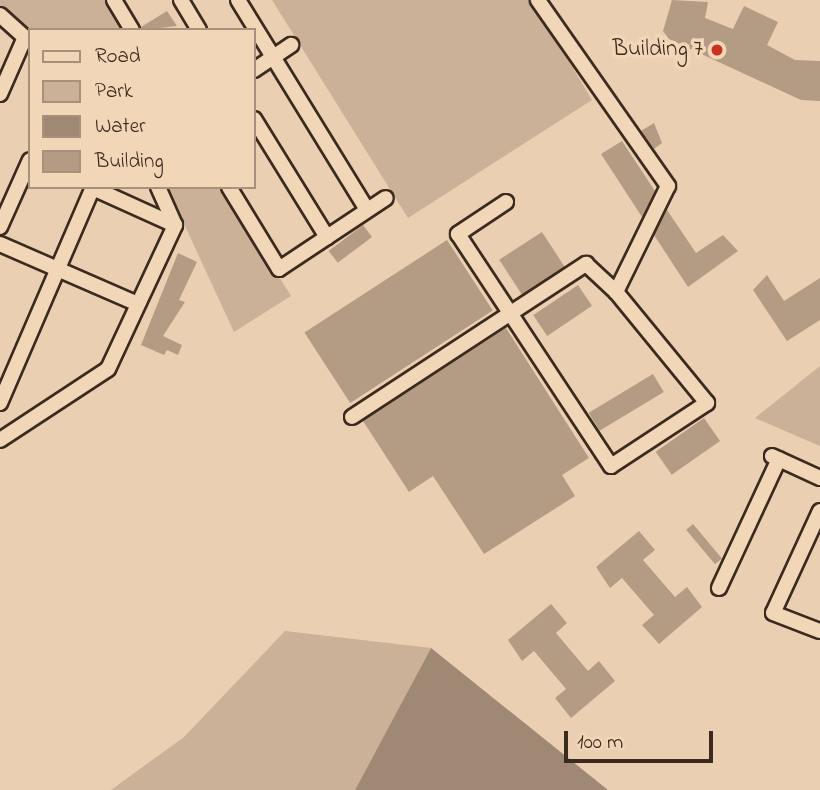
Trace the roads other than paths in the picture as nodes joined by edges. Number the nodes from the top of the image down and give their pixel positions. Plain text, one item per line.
1 (114, 0) edge
2 (181, 0) edge
3 (238, 0) edge
4 (538, 0) edge
5 (0, 15) edge
6 (131, 28) edge
7 (198, 28) edge
8 (255, 28) edge
9 (256, 29) edge
10 (27, 39) edge
11 (291, 45) dead end
12 (273, 57) junction
13 (256, 69) edge
14 (0, 94) edge
15 (256, 122) edge
16 (28, 164) edge
17 (93, 189) edge
18 (95, 189) edge
19 (159, 189) edge
20 (230, 189) edge
21 (386, 198) dead end
22 (506, 202) dead end
23 (367, 210) junction
24 (175, 225) junction
25 (0, 227) edge
26 (327, 237) junction
27 (0, 244) edge
28 (58, 269) junction
29 (618, 286) junction
30 (138, 304) junction
31 (510, 314) junction
32 (0, 403) edge
33 (352, 417) dead end
34 (0, 440) edge
35 (818, 472) edge
36 (820, 511) edge
37 (719, 588) dead end
38 (820, 631) edge

1 - 6 street
2 - 7 street
3 - 8 street
4 - 29 street
5 - 10 street
9 - 12 street
10 - 14 street
11 - 12 street
12 - 13 street
12 - 23 street
15 - 26 street
16 - 25 street
17 - 28 street
18 - 24 street
19 - 24 street
20 - 26 street
21 - 23 street
22 - 31 street
23 - 26 street
24 - 30 street
27 - 28 street
28 - 30 street
28 - 32 street
29 - 31 street
29 - 31 street
30 - 34 street
31 - 33 street
35 - 37 street
36 - 38 street

